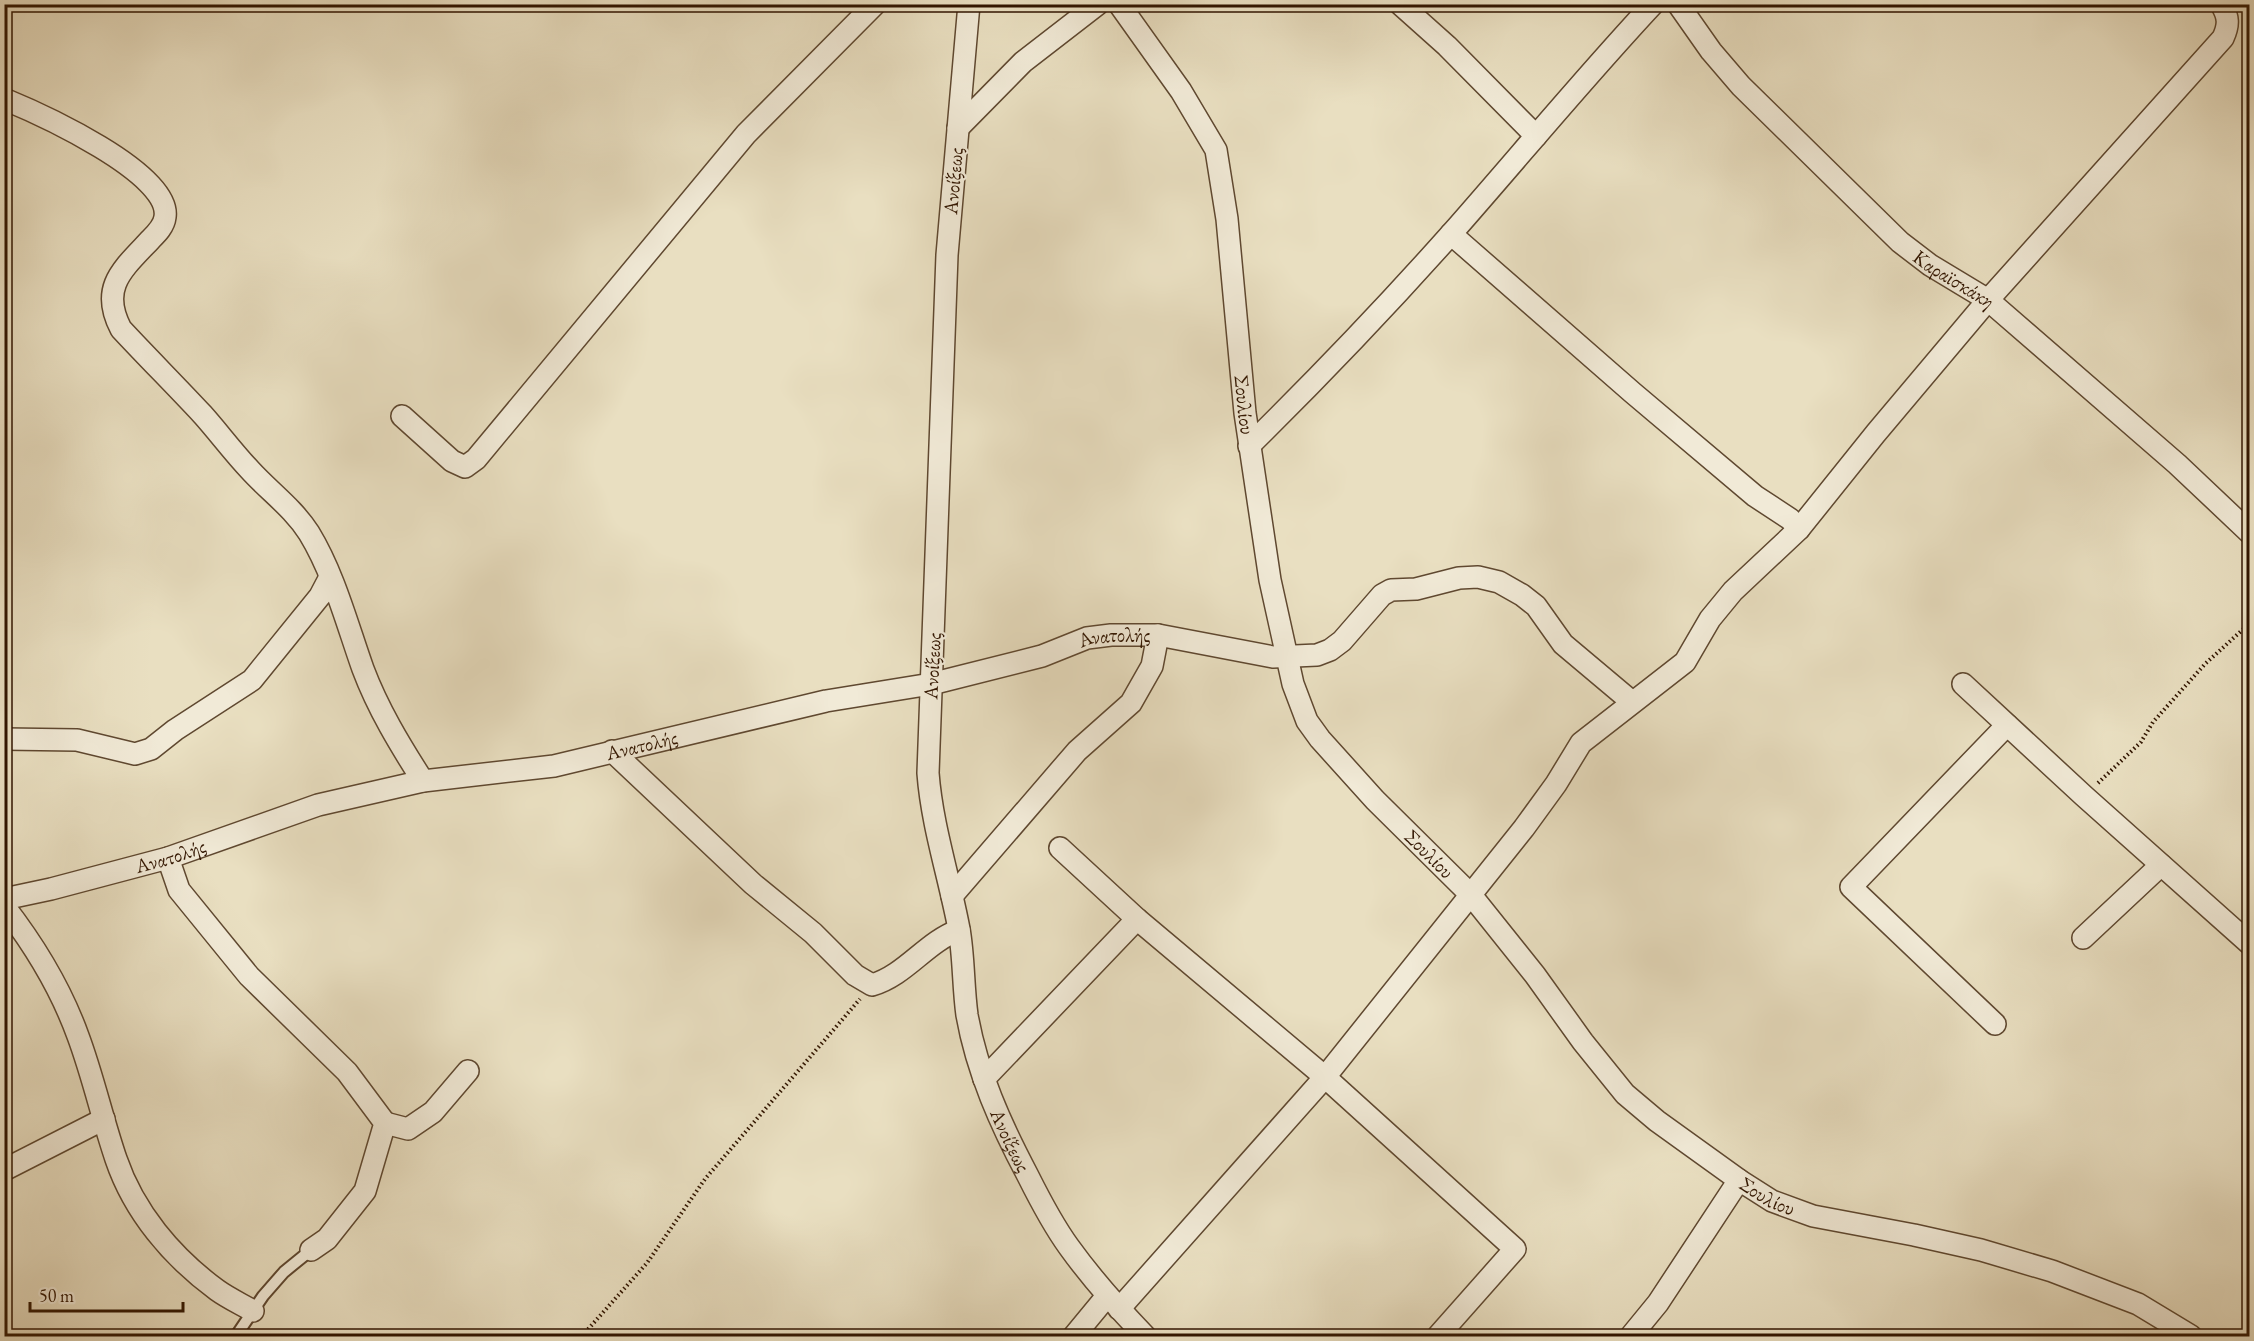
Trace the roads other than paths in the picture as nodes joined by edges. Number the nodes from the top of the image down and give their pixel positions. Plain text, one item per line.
1 (875, 4) edge
2 (969, 4) edge
3 (1098, 4) edge
4 (1119, 4) edge
5 (1400, 4) edge
6 (1653, 4) edge
7 (1678, 4) edge
8 (2221, 4) edge
9 (4, 99) edge
10 (958, 128) junction
11 (1536, 136) junction
12 (1451, 234) junction
13 (1988, 300) junction
14 (402, 416) dead end
15 (1250, 446) junction
16 (1799, 529) junction
17 (2250, 533) edge
18 (330, 577) junction
19 (1158, 635) junction
20 (1286, 657) junction
21 (931, 684) junction
22 (1964, 684) dead end
23 (1632, 702) junction
24 (2007, 725) junction
25 (4, 739) edge
26 (612, 751) junction
27 (423, 781) junction
28 (1060, 848) dead end
29 (168, 858) junction
30 (2161, 865) junction
31 (1471, 895) junction
32 (952, 896) junction
33 (4, 899) edge
34 (4, 906) edge
35 (1137, 919) junction
36 (959, 930) junction
37 (2083, 938) dead end
38 (2250, 944) edge
39 (1995, 1024) dead end
40 (468, 1071) dead end
41 (1325, 1077) junction
42 (984, 1078) junction
43 (104, 1119) junction
44 (385, 1123) junction
45 (4, 1170) edge
46 (1738, 1180) junction
47 (311, 1250) joint
48 (1113, 1302) junction
49 (253, 1311) junction
50 (236, 1336) edge
51 (1074, 1336) edge
52 (1145, 1336) edge
53 (1438, 1336) edge
54 (1631, 1336) edge
55 (2191, 1336) edge

1 - 14 street
2 - 10 street
3 - 10 street, Ανοίξεως
4 - 15 street, Σουλίου
5 - 11 street
6 - 11 street
7 - 13 street, Καραϊσκάκη
8 - 13 street
9 - 18 street
10 - 21 street, Ανοίξεως
11 - 12 street
12 - 15 street
12 - 16 street
13 - 16 street
13 - 17 street, Καραϊσκάκη
15 - 20 street, Σουλίου
16 - 23 street
18 - 25 street
18 - 27 street
19 - 20 street, Ανατολής
19 - 21 street, Ανατολής
19 - 32 street
20 - 23 street, Ανατολής
20 - 31 street, Σουλίου
21 - 26 street, Ανατολής
21 - 32 street, Ανοίξεως
22 - 24 street
23 - 31 street
24 - 30 street
24 - 39 street
26 - 27 street, Ανατολής
26 - 36 street
27 - 29 street, Ανατολής
28 - 35 street
29 - 33 street, Ανατολής
29 - 44 street
30 - 37 street
30 - 38 street
31 - 41 street
31 - 46 street, Σουλίου
32 - 36 street, Ανοίξεως
34 - 43 street
35 - 41 street
35 - 42 street
36 - 42 street, Ανοίξεως
40 - 44 street
41 - 48 street
41 - 53 street
42 - 48 street, Ανοίξεως
43 - 45 street
43 - 49 street
44 - 47 street
46 - 54 street
46 - 55 street, Σουλίου
47 - 49 lane
48 - 51 street
48 - 52 street, Ανοίξεως
49 - 50 lane

